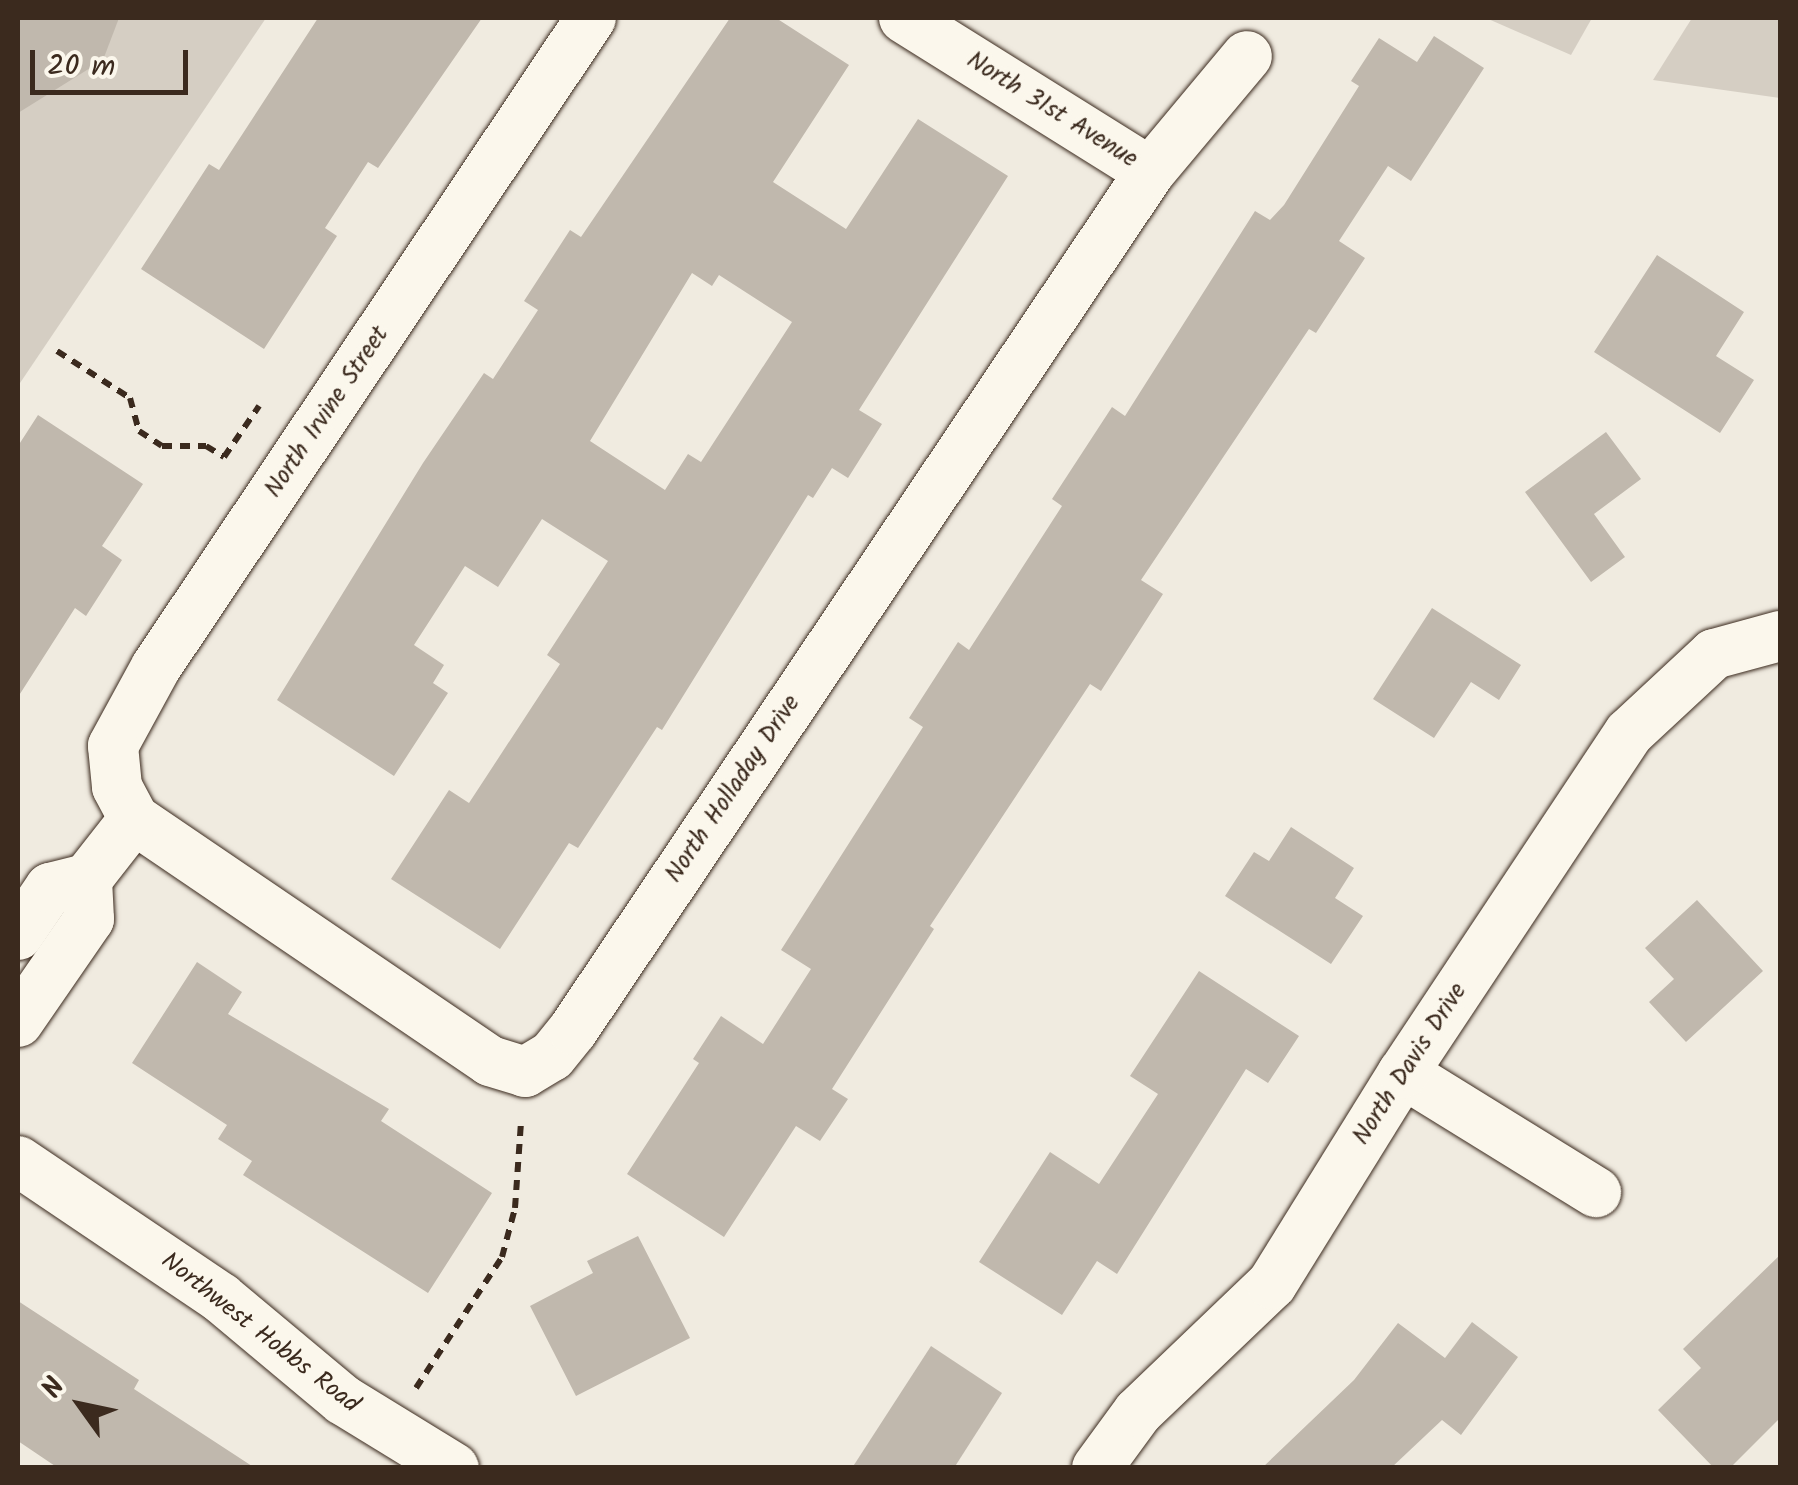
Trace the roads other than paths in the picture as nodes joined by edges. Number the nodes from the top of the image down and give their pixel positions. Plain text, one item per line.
1 (591, 18) edge
2 (904, 18) edge
3 (1247, 56) dead end
4 (1150, 172) junction
5 (1780, 636) edge
6 (134, 819) junction
7 (87, 879) junction
8 (18, 936) edge
9 (18, 1022) edge
10 (1403, 1072) junction
11 (18, 1160) edge
12 (1596, 1192) dead end
13 (454, 1468) edge
14 (1098, 1468) edge

1 - 6 street, North Irvine Street
2 - 4 street, North 31st Avenue
3 - 4 street, North Holladay Drive
4 - 6 street, North Holladay Drive
5 - 10 street, North Davis Drive
6 - 7 street
7 - 8 street
7 - 9 street
10 - 12 street
10 - 14 street, North Davis Drive
11 - 13 street, Northwest Hobbs Road

